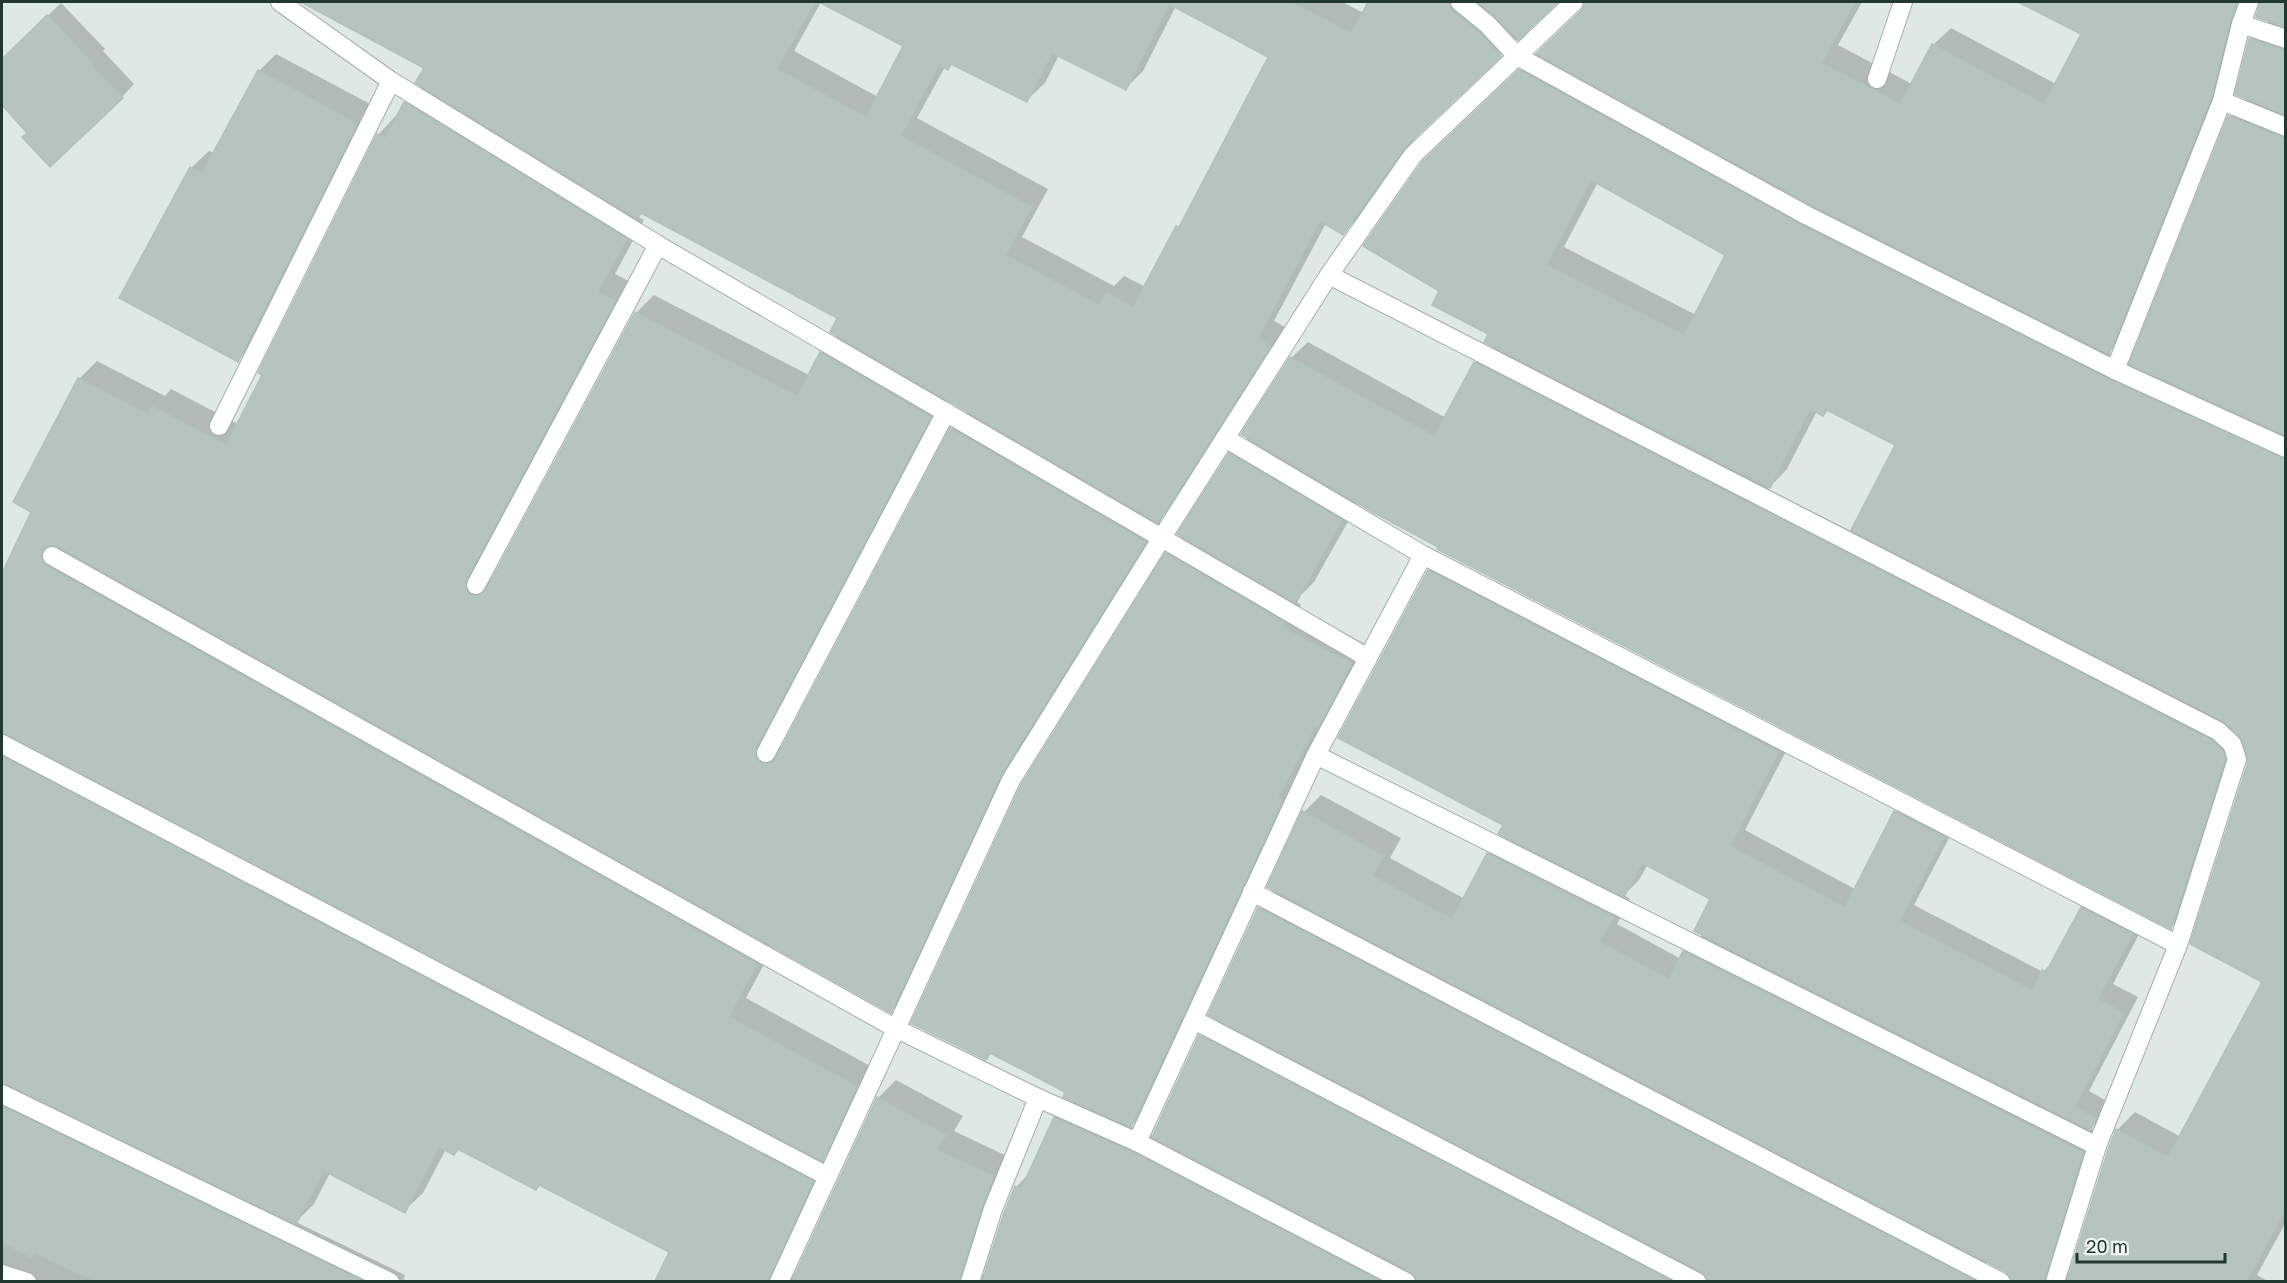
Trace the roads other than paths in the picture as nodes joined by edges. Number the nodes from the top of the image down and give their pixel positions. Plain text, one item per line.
1 (280, 2) edge
2 (1460, 2) edge
3 (1574, 2) edge
4 (1903, 2) edge
5 (2248, 2) edge
6 (2241, 24) junction
7 (2286, 39) edge
8 (1516, 56) junction
9 (1876, 79) dead end
10 (391, 81) junction
11 (2222, 101) junction
12 (2286, 127) edge
13 (658, 245) junction
14 (1329, 274) junction
15 (2115, 370) junction
16 (946, 412) junction
17 (219, 426) dead end
18 (1225, 438) junction
19 (2286, 448) edge
20 (1161, 538) junction
21 (1423, 555) junction
22 (52, 556) dead end
23 (476, 585) dead end
24 (1368, 658) junction
25 (2, 744) edge
26 (766, 753) dead end
27 (1316, 755) junction
28 (1252, 892) junction
29 (2178, 945) junction
30 (1194, 1020) junction
31 (896, 1028) junction
32 (2, 1094) edge
33 (1038, 1098) junction
34 (1137, 1142) junction
35 (2097, 1146) junction
36 (827, 1176) junction
37 (2, 1274) edge
38 (27, 1281) edge
39 (390, 1281) edge
40 (779, 1281) edge
41 (970, 1281) edge
42 (1406, 1281) edge
43 (1697, 1281) edge
44 (2001, 1281) edge
45 (2055, 1281) edge

1 - 10 street
2 - 8 street
3 - 8 street
4 - 9 street
5 - 6 street
6 - 7 street
6 - 11 street
8 - 14 street
8 - 15 street
10 - 13 street
10 - 17 street
11 - 12 street
11 - 15 street
13 - 16 street
13 - 23 street
14 - 18 street
14 - 29 street
15 - 19 street
16 - 20 street
16 - 26 street
18 - 20 street
18 - 21 street
20 - 24 street
20 - 31 street
21 - 24 street
21 - 29 street
22 - 31 street
24 - 27 street
25 - 36 street
27 - 28 street
27 - 35 street
28 - 30 street
28 - 44 street
29 - 35 street
30 - 34 street
30 - 43 street
31 - 33 street
31 - 36 street
32 - 39 street
33 - 34 street
33 - 41 street
34 - 42 street
35 - 45 street
36 - 40 street
37 - 38 street

